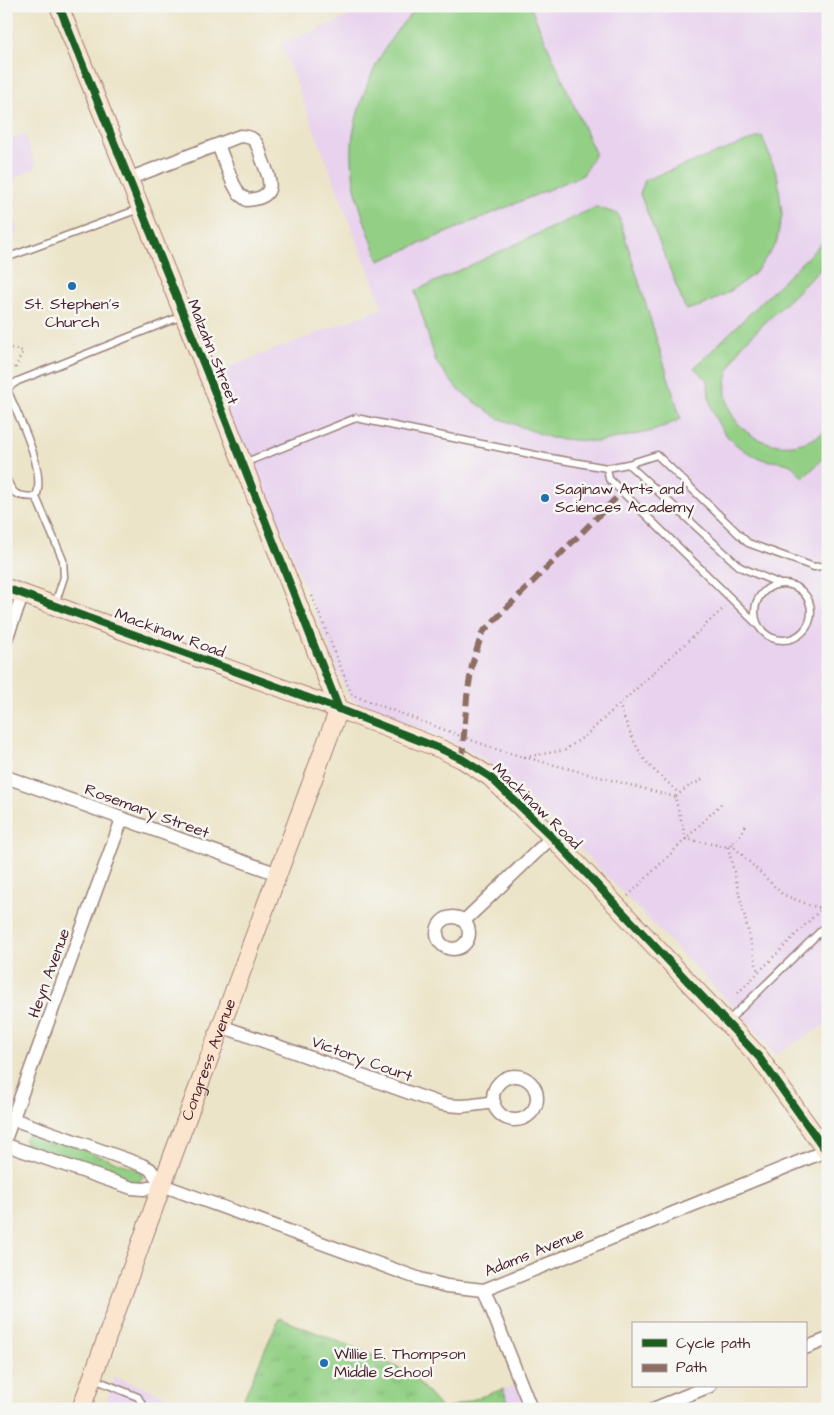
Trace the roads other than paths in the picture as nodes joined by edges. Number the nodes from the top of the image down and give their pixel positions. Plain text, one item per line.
1 (59, 6) edge
2 (218, 144) junction
3 (128, 178) junction
4 (140, 208) junction
5 (6, 258) edge
6 (184, 316) junction
7 (6, 388) edge
8 (242, 463) junction
9 (628, 464) junction
10 (607, 468) junction
11 (6, 478) edge
12 (36, 497) junction
13 (828, 565) edge
14 (780, 584) junction
15 (6, 588) edge
16 (23, 594) junction
17 (55, 606) junction
18 (758, 625) junction
19 (6, 639) edge
20 (339, 709) junction
21 (6, 777) edge
22 (122, 819) junction
23 (552, 837) junction
24 (278, 874) junction
25 (464, 921) dead end
26 (828, 924) edge
27 (727, 1022) junction
28 (221, 1026) junction
29 (494, 1102) dead end
30 (10, 1118) edge
31 (6, 1137) edge
32 (6, 1145) edge
33 (827, 1152) edge
34 (162, 1185) junction
35 (484, 1290) junction
36 (828, 1339) edge
37 (806, 1348) edge
38 (92, 1378) junction
39 (705, 1388) edge
40 (81, 1409) edge
41 (145, 1409) edge
42 (531, 1409) edge
43 (653, 1409) edge

1 - 3 street, Malzahn Street
2 - 2 street
2 - 3 street
3 - 4 street, Malzahn Street
4 - 5 lane
4 - 6 street, Malzahn Street
6 - 7 lane
6 - 8 street, Malzahn Street
7 - 12 lane
8 - 10 lane
8 - 20 street, Malzahn Street
9 - 10 lane
9 - 13 lane
9 - 14 lane
10 - 18 lane
11 - 12 lane
12 - 17 lane
14 - 18 lane
14 - 18 lane
15 - 16 street, Mackinaw Road
16 - 17 street, Mackinaw Road
16 - 19 street
17 - 20 street, Mackinaw Road
20 - 23 street, Mackinaw Road
20 - 24 street, Congress Avenue
21 - 22 street, Rosemary Street
22 - 24 street, Rosemary Street
22 - 30 street, Heyn Avenue
23 - 25 street
23 - 27 street, Mackinaw Road
24 - 28 street, Congress Avenue
26 - 27 lane
27 - 33 street, Mackinaw Road
28 - 29 street, Victory Court
28 - 34 street, Congress Avenue
30 - 31 street, Heyn Avenue
30 - 34 street
32 - 34 street
33 - 35 street, Adams Avenue
34 - 35 street, Adams Avenue
34 - 38 street, Congress Avenue
35 - 42 street
36 - 37 street
38 - 40 street, Congress Avenue
38 - 41 lane
39 - 43 street

